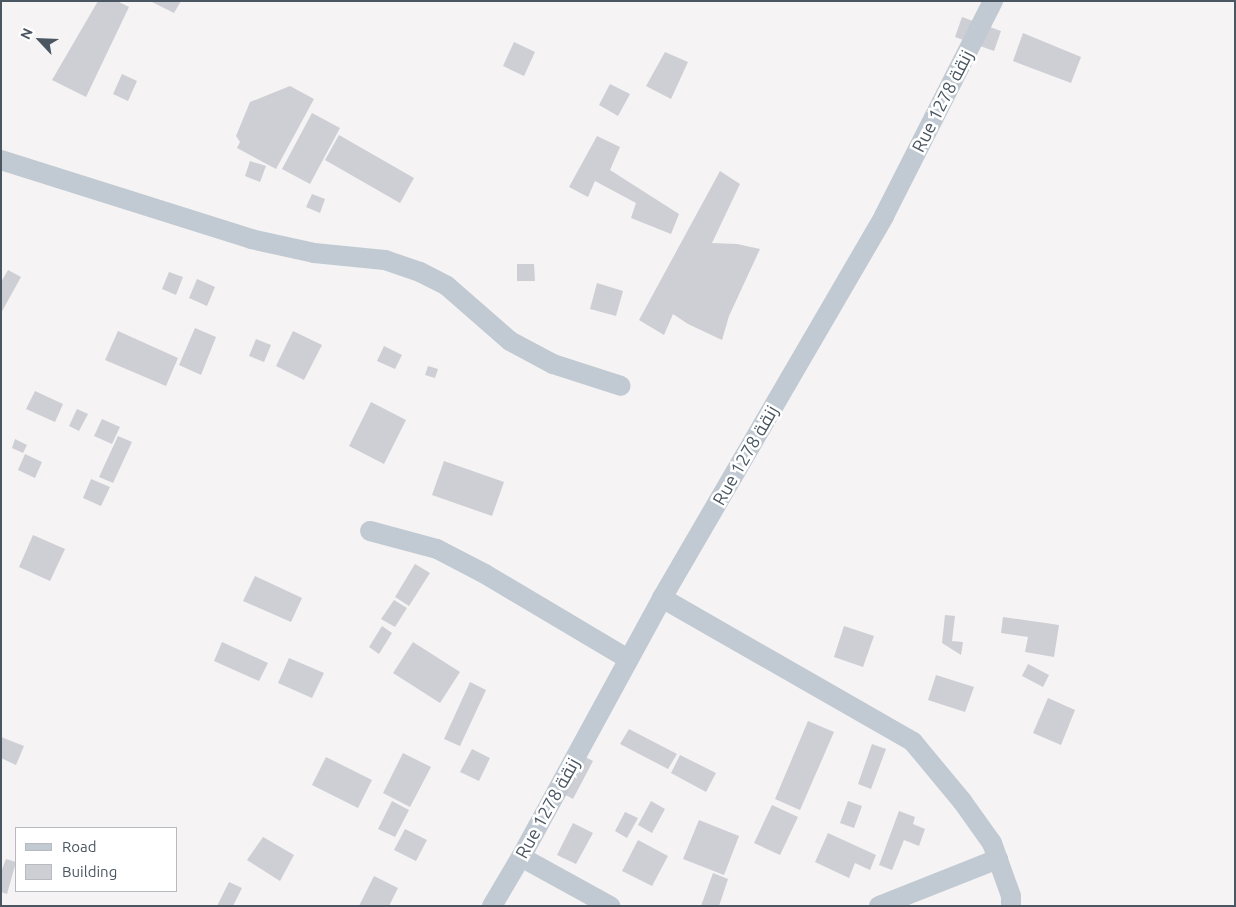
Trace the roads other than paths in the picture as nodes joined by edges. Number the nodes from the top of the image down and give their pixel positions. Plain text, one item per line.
1 (993, 1) edge
2 (1, 160) edge
3 (621, 386) dead end
4 (370, 531) dead end
5 (662, 598) junction
6 (628, 660) junction
7 (521, 857) junction
8 (998, 859) junction
9 (492, 906) edge
10 (610, 906) edge
11 (879, 906) edge
12 (1011, 906) edge

1 - 5 street, Rue 1278 زنقة
2 - 3 street
4 - 6 street
5 - 6 street, Rue 1278 زنقة
5 - 8 street
6 - 7 street, Rue 1278 زنقة
7 - 9 street, Rue 1278 زنقة
7 - 10 street
8 - 11 street
8 - 12 street

